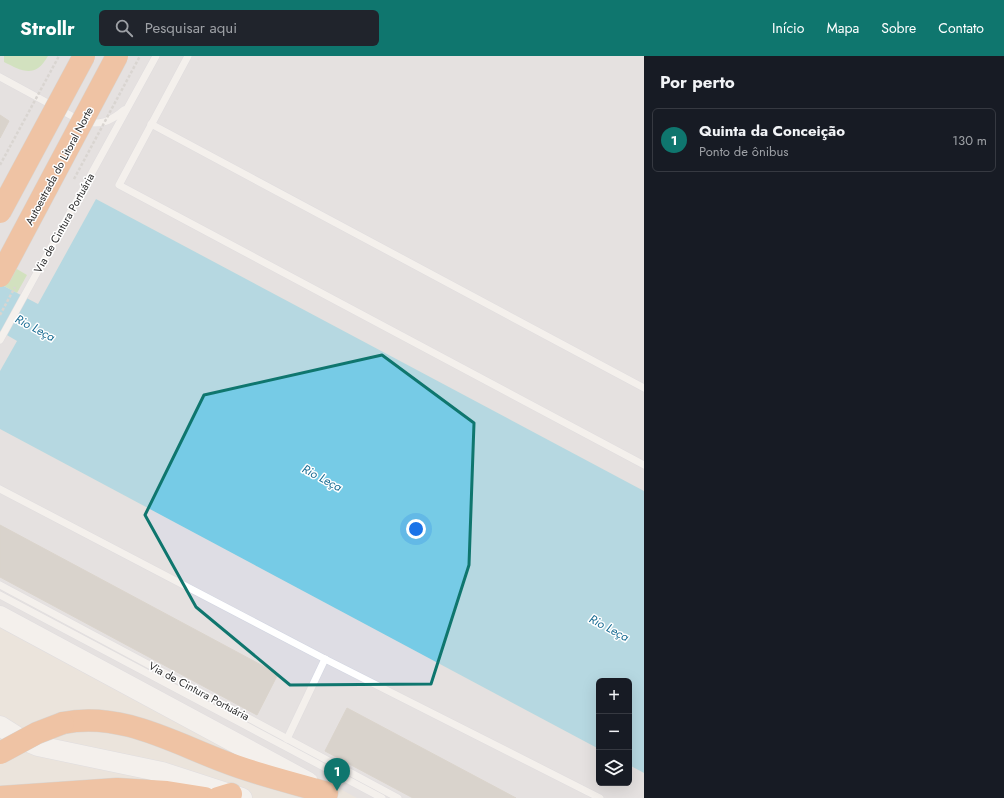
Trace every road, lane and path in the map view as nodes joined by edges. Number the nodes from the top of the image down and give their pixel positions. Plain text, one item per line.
1 (59, 56) edge
2 (84, 56) edge
3 (117, 56) edge
4 (156, 56) edge
5 (188, 56) edge
6 (0, 77) edge
7 (129, 106) junction
8 (151, 124) junction
9 (0, 165) edge
10 (0, 212) edge
11 (0, 276) edge
12 (0, 340) edge
13 (644, 388) edge
14 (644, 465) edge
15 (0, 489) edge
16 (0, 585) edge
17 (0, 595) edge
18 (0, 616) edge
19 (326, 659) junction
20 (0, 726) edge
21 (287, 739) junction
22 (0, 753) edge
23 (332, 796) edge
24 (0, 797) edge
25 (231, 797) edge
26 (205, 798) edge
27 (382, 798) edge
28 (398, 798) edge
29 (600, 798) edge

1 - 9 path, bridge
2 - 10 highway, bridge
3 - 11 highway, Autoestrada do Litoral Norte, bridge
4 - 7 lane, Via de Cintura Portuária
5 - 8 lane
6 - 7 lane, Via de Cintura Portuária
7 - 12 lane, Via de Cintura Portuária
8 - 13 lane
8 - 14 lane
15 - 19 lane
16 - 21 lane, Via de Cintura Portuária
17 - 27 lane, Via de Cintura Portuária
18 - 23 main road
19 - 21 lane
19 - 29 lane
20 - 25 main road
21 - 28 lane, Via de Cintura Portuária
22 - 23 highway, bridge
24 - 26 highway

